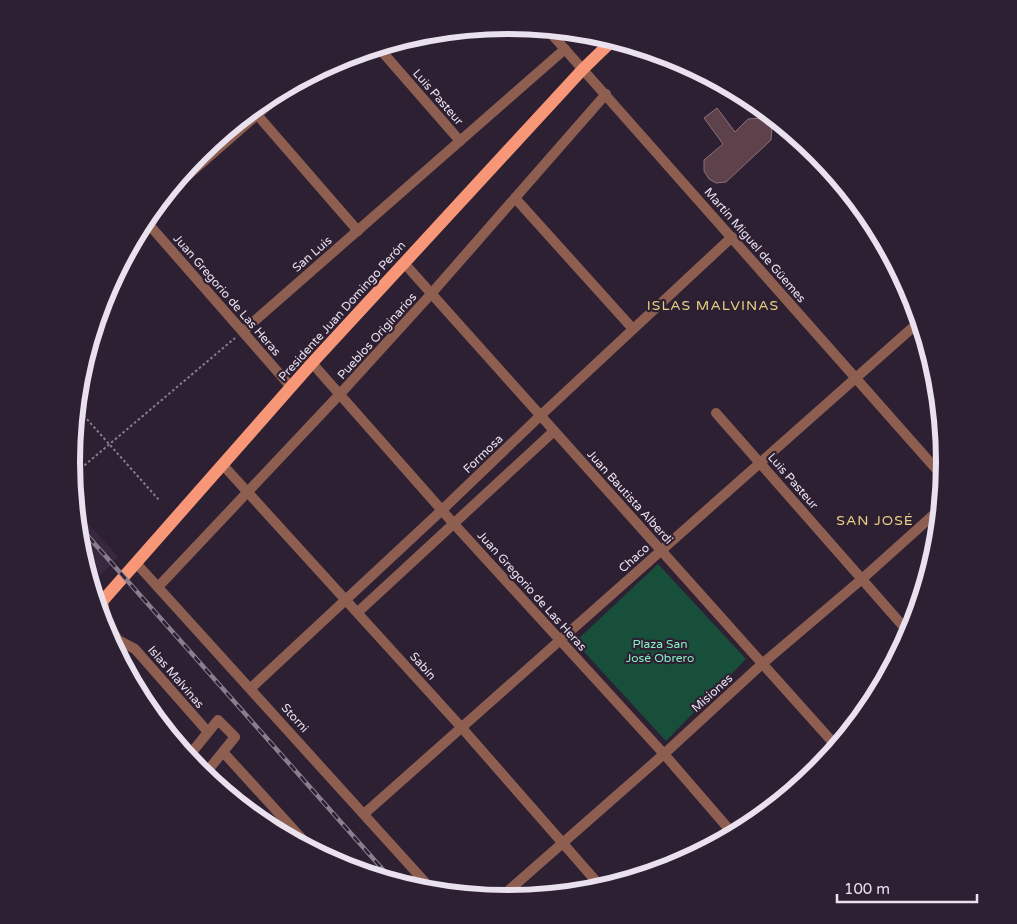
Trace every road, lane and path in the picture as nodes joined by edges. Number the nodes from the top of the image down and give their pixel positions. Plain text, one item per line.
1 (554, 36) edge
2 (608, 45) edge
3 (565, 49) junction
4 (383, 53) edge
5 (584, 69) junction
6 (606, 94) junction
7 (258, 115) edge
8 (460, 141) junction
9 (515, 198) junction
10 (151, 226) edge
11 (358, 231) junction
12 (732, 238) junction
13 (404, 263) junction
14 (432, 294) junction
15 (915, 326) edge
16 (633, 329) junction
17 (242, 331) junction
18 (312, 363) junction
19 (857, 378) junction
20 (291, 387) junction
21 (340, 394) junction
22 (716, 413) dead end
23 (83, 415) edge
24 (540, 416) junction
25 (554, 431) junction
26 (109, 444) junction
27 (760, 462) junction
28 (222, 464) junction
29 (80, 469) edge
30 (937, 470) edge
31 (247, 491) junction
32 (158, 500) dead end
33 (442, 510) junction
34 (933, 515) edge
35 (454, 524) junction
36 (661, 551) junction
37 (136, 563) junction
38 (862, 579) junction
39 (158, 586) junction
40 (347, 600) junction
41 (105, 604) edge
42 (358, 612) junction
43 (904, 627) edge
44 (560, 641) junction
45 (122, 646) edge
46 (762, 664) junction
47 (251, 688) junction
48 (462, 728) junction
49 (208, 732) junction
50 (832, 742) edge
51 (193, 751) edge
52 (223, 752) junction
53 (664, 754) junction
54 (210, 768) edge
55 (364, 814) junction
56 (729, 829) edge
57 (299, 836) edge
58 (562, 844) junction
59 (596, 881) edge
60 (425, 882) edge
61 (509, 890) edge

1 - 3 street, Martín Miguel de Güemes
2 - 5 main road, Presidente Juan Domingo Perón
3 - 5 street, Martín Miguel de Güemes
3 - 8 street, San Luis
4 - 8 street, Luis Pasteur
5 - 6 street, Martín Miguel de Güemes
5 - 13 main road, Presidente Juan Domingo Perón
6 - 9 street, Pueblos Originarios
6 - 12 street, Martín Miguel de Güemes
7 - 11 street
8 - 11 street, San Luis
9 - 14 street, Pueblos Originarios
9 - 16 street
10 - 17 street, Juan Gregorio de Las Heras
11 - 17 street, San Luis
12 - 16 street, Formosa
12 - 19 street, Martín Miguel de Güemes
13 - 14 street, Juan Bautista Alberdi
13 - 18 main road, Presidente Juan Domingo Perón
14 - 21 street, Pueblos Originarios
14 - 24 street, Juan Bautista Alberdi
15 - 19 street, Chaco
16 - 24 street, Formosa
17 - 20 street, Juan Gregorio de Las Heras
17 - 26 path
18 - 20 main road, Presidente Juan Domingo Perón
18 - 21 street, Juan Gregorio de Las Heras
19 - 27 street, Chaco
19 - 30 street, Martín Miguel de Güemes
20 - 28 main road, Presidente Juan Domingo Perón
21 - 31 street, Pueblos Originarios
21 - 33 street, Juan Gregorio de Las Heras
22 - 27 street, Luis Pasteur
23 - 26 path
24 - 25 street, Juan Bautista Alberdi
24 - 33 street, Formosa
25 - 35 street
25 - 36 street, Juan Bautista Alberdi
26 - 29 path
26 - 32 path
27 - 36 street, Chaco
27 - 38 street, Luis Pasteur
28 - 31 street, Sabín
28 - 37 main road, Presidente Juan Domingo Perón
31 - 39 street, Pueblos Originarios
31 - 40 street, Sabín
33 - 35 street, Juan Gregorio de Las Heras
33 - 40 street, Formosa
34 - 38 street, Misiones
35 - 42 street
35 - 44 street, Juan Gregorio de Las Heras
36 - 44 street, Chaco
36 - 46 street, Juan Bautista Alberdi
37 - 39 street, Storni
37 - 41 main road, Presidente Juan Domingo Perón
38 - 43 street, Luis Pasteur
38 - 46 street, Misiones
39 - 47 street, Storni
40 - 42 street, Sabín
40 - 47 street, Formosa
42 - 48 street, Sabín
44 - 48 street, Chaco
44 - 53 street, Juan Gregorio de Las Heras
45 - 49 street, Islas Malvinas
46 - 50 street, Juan Bautista Alberdi
46 - 53 street, Misiones
47 - 55 street, Storni
48 - 55 street, Chaco
48 - 58 street, Sabín
49 - 51 street
49 - 52 street
52 - 54 street
52 - 57 street
53 - 56 street, Juan Gregorio de Las Heras
53 - 58 street, Misiones
55 - 60 street, Storni
58 - 59 street, Sabín
58 - 61 street, Misiones

